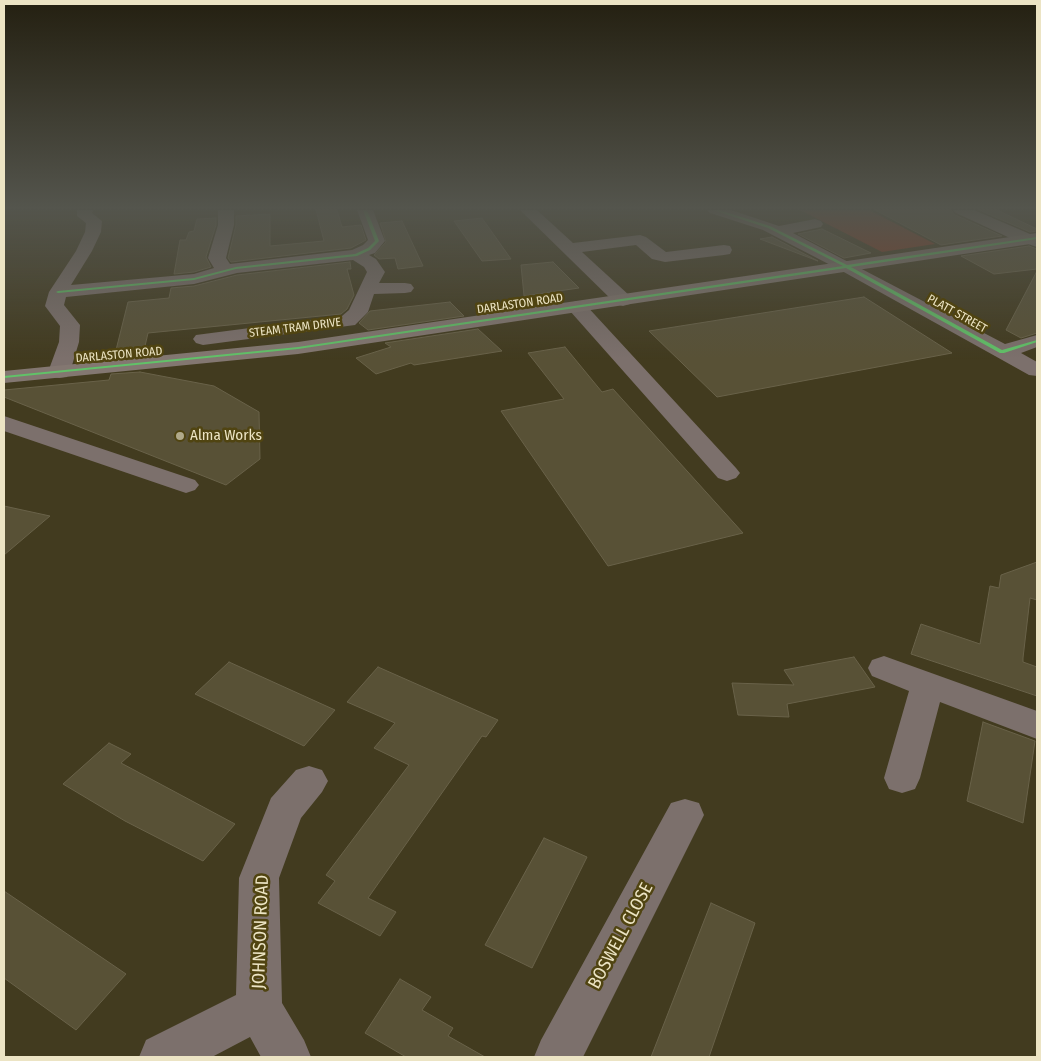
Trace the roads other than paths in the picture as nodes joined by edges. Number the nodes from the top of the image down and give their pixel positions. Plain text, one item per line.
1 (79, 260) edge
2 (218, 260) edge
3 (311, 260) edge
4 (365, 260) edge
5 (579, 260) edge
6 (833, 260) edge
7 (900, 260) edge
8 (848, 267) junction
9 (226, 270) junction
10 (405, 288) dead end
11 (58, 292) junction
12 (365, 295) junction
13 (623, 300) junction
14 (577, 307) junction
15 (203, 339) dead end
16 (1037, 341) edge
17 (1002, 352) junction
18 (1037, 370) edge
19 (59, 372) junction
20 (4, 377) edge
21 (4, 422) edge
22 (728, 473) dead end
23 (186, 485) dead end
24 (884, 668) dead end
25 (928, 684) junction
26 (1037, 724) edge
27 (902, 778) dead end
28 (309, 782) dead end
29 (685, 815) dead end
30 (258, 1008) junction
31 (163, 1057) edge
32 (287, 1057) edge
33 (558, 1057) edge

1 - 11 street
2 - 9 street
3 - 9 street
4 - 12 street, STEAM TRAM DRIVE
5 - 13 street
6 - 8 street, PLATT STREET
7 - 8 main road, DARLASTON ROAD
8 - 13 main road, DARLASTON ROAD
8 - 17 street, PLATT STREET
9 - 11 street
10 - 12 street
11 - 19 street
12 - 15 street, STEAM TRAM DRIVE
13 - 14 main road, DARLASTON ROAD
14 - 19 main road, DARLASTON ROAD
14 - 22 street
16 - 17 street
17 - 18 street, PLATT STREET
19 - 20 main road, DARLASTON ROAD
21 - 23 street
24 - 25 street
25 - 26 street
25 - 27 street
28 - 30 street, JOHNSON ROAD
29 - 33 street, BOSWELL CLOSE
30 - 31 street
30 - 32 street, JOHNSON ROAD

